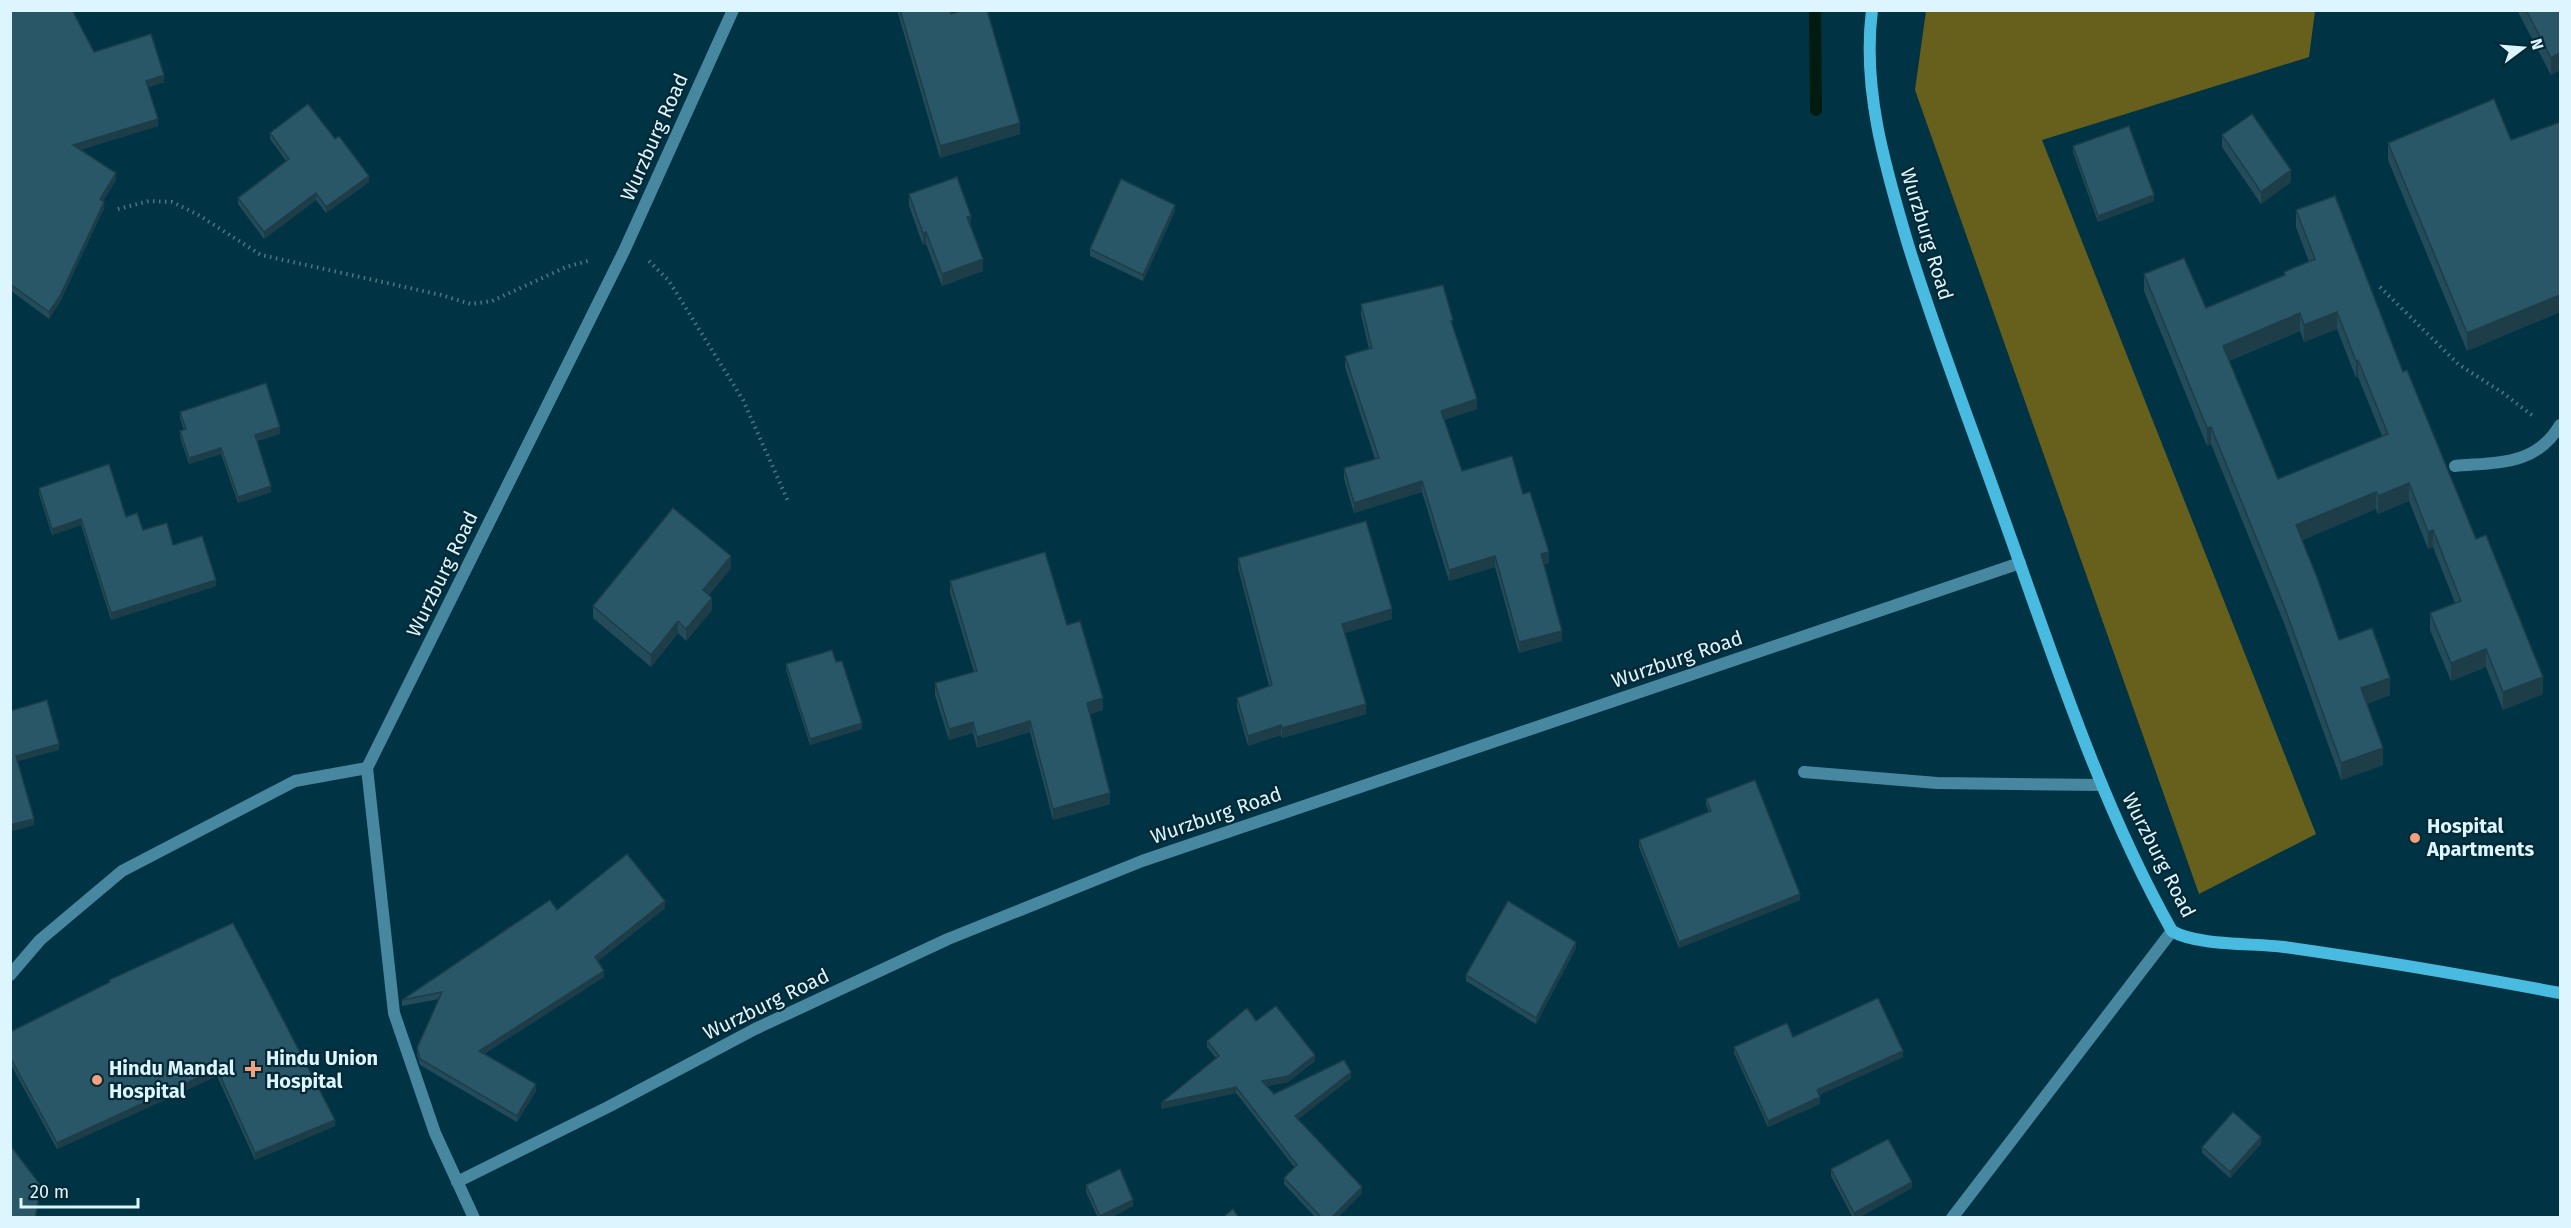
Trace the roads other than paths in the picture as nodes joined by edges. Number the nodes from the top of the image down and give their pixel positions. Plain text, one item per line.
1 (733, 10) edge
2 (1872, 10) edge
3 (2558, 429) edge
4 (2456, 466) dead end
5 (2020, 563) junction
6 (367, 768) junction
7 (1804, 772) dead end
8 (2102, 785) junction
9 (2172, 931) junction
10 (10, 975) edge
11 (2560, 993) edge
12 (457, 1182) junction
13 (474, 1218) edge
14 (1952, 1218) edge

1 - 6 street, Wurzburg Road
2 - 5 main road, Wurzburg Road
3 - 4 street
5 - 8 main road, Wurzburg Road
5 - 12 street, Wurzburg Road
6 - 10 street
6 - 12 street
7 - 8 street
8 - 9 main road, Wurzburg Road
9 - 11 main road, Wurzburg Road
9 - 14 street
12 - 13 street

